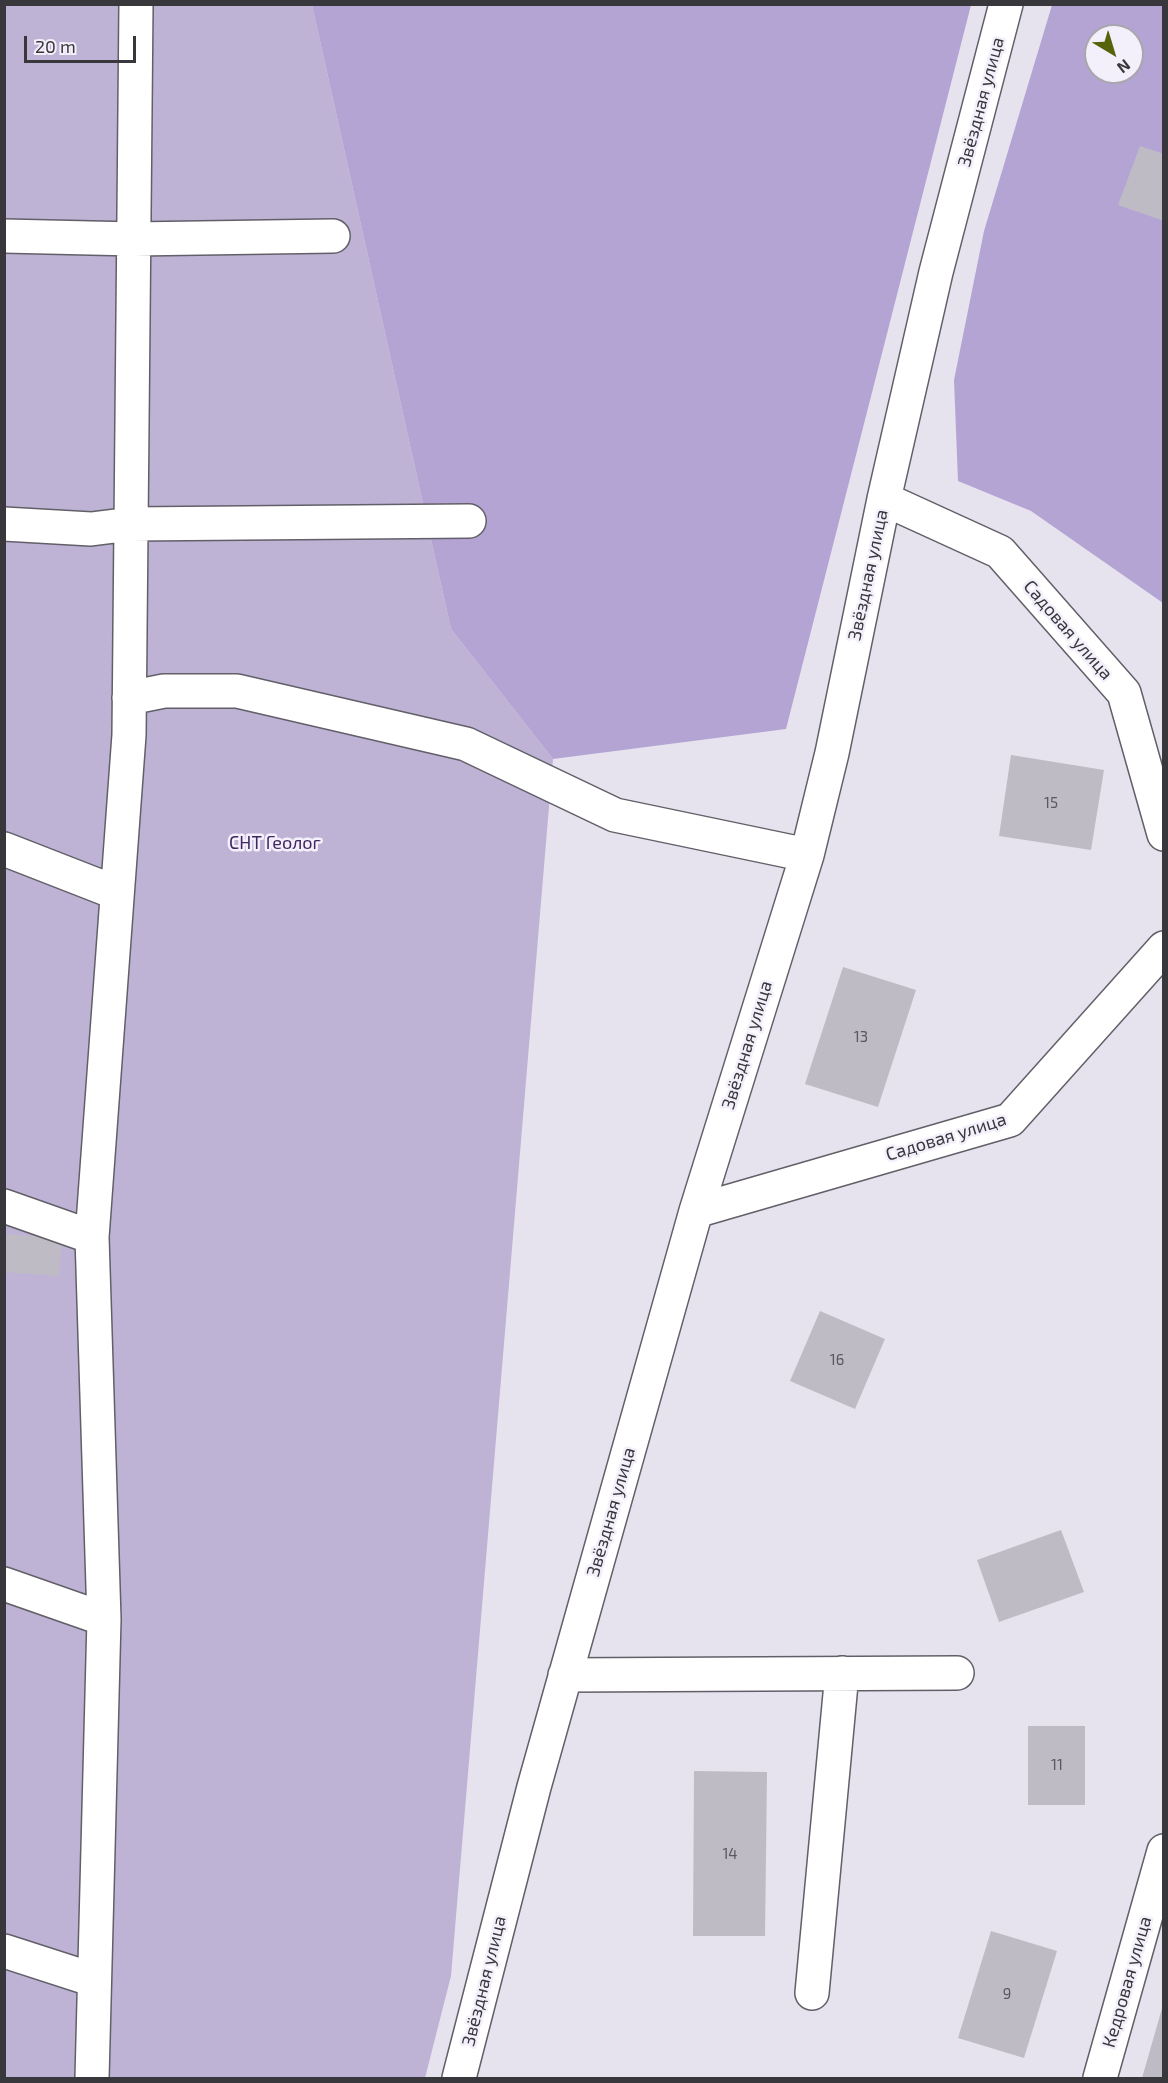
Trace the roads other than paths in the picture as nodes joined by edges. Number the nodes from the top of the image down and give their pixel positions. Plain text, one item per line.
1 (136, 4) edge
2 (1006, 4) edge
3 (4, 236) edge
4 (333, 236) dead end
5 (134, 239) junction
6 (884, 499) junction
7 (469, 521) dead end
8 (4, 524) edge
9 (131, 524) junction
10 (129, 698) junction
11 (1164, 834) edge
12 (4, 849) edge
13 (807, 855) junction
14 (117, 893) junction
15 (1164, 948) edge
16 (4, 1206) edge
17 (696, 1211) junction
18 (92, 1237) junction
19 (4, 1584) edge
20 (104, 1619) junction
21 (842, 1673) junction
22 (957, 1673) dead end
23 (565, 1675) junction
24 (1164, 1851) edge
25 (4, 1951) edge
26 (94, 1980) junction
27 (812, 1993) dead end
28 (92, 2079) edge
29 (459, 2079) edge
30 (1100, 2079) edge

1 - 5 street
2 - 6 street, Звёздная улица
3 - 5 street
4 - 5 street
5 - 9 street
6 - 11 street, Садовая улица
6 - 13 street, Звёздная улица
7 - 9 street
8 - 9 street
9 - 10 street
10 - 13 street
10 - 14 street
12 - 14 street
13 - 17 street, Звёздная улица
14 - 18 street
15 - 17 street, Садовая улица
16 - 18 street
17 - 23 street, Звёздная улица
18 - 20 street
19 - 20 street
20 - 26 street
21 - 22 street
21 - 23 street
21 - 27 street
23 - 29 street, Звёздная улица
24 - 30 street, Кедровая улица
25 - 26 street
26 - 28 street

